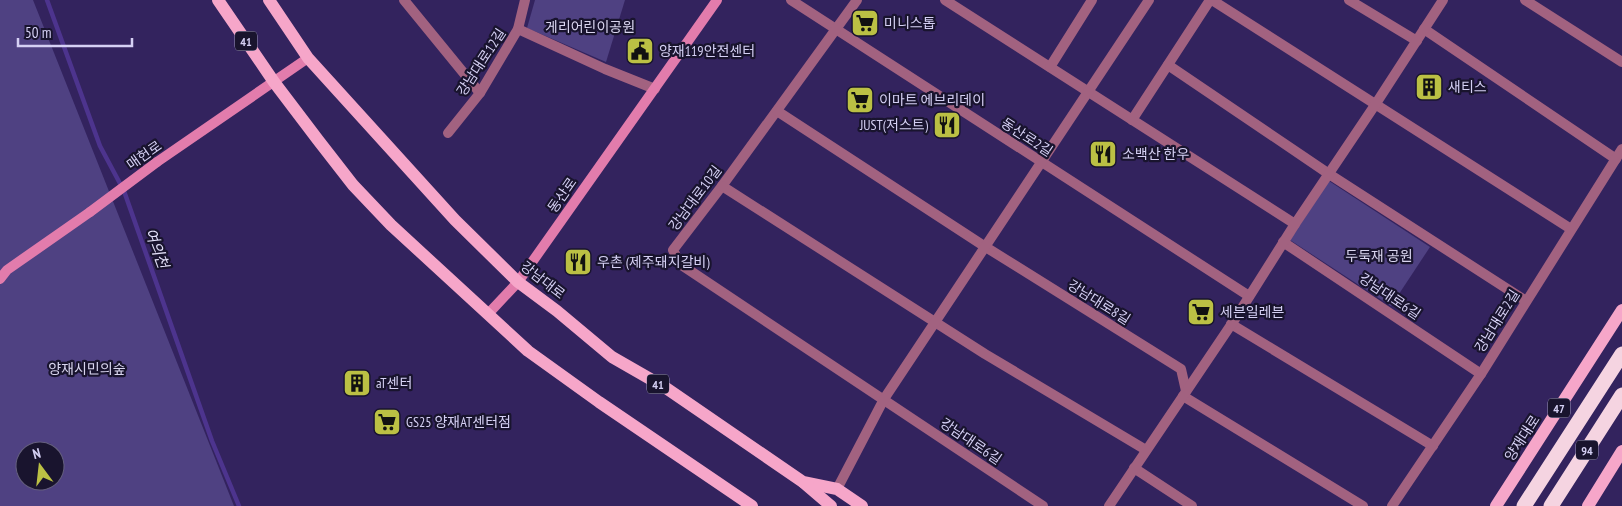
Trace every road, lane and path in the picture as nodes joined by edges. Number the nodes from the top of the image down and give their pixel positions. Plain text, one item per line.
1 (218, 0) edge
2 (269, 0) edge
3 (404, 0) edge
4 (525, 0) edge
5 (717, 0) edge
6 (791, 0) edge
7 (857, 0) edge
8 (945, 0) edge
9 (1148, 0) edge
10 (1211, 0) edge
11 (1349, 0) edge
12 (1443, 0) edge
13 (1526, 0) edge
14 (1088, 1) edge
15 (835, 28) junction
16 (518, 29) junction
17 (1424, 29) junction
18 (1417, 41) junction
19 (308, 58) junction
20 (1622, 62) edge
21 (1168, 65) junction
22 (1050, 67) junction
23 (274, 82) junction
24 (655, 89) junction
25 (1088, 92) junction
26 (480, 93) junction
27 (1375, 105) junction
28 (777, 111) junction
29 (1132, 120) junction
30 (448, 133) dead end
31 (1622, 149) edge
32 (1616, 159) junction
33 (1042, 163) junction
34 (1329, 174) junction
35 (722, 186) junction
36 (1295, 224) junction
37 (1571, 229) junction
38 (1283, 242) junction
39 (984, 246) junction
40 (0, 279) edge
41 (518, 282) junction
42 (1249, 296) junction
43 (1526, 300) junction
44 (1622, 310) edge
45 (488, 314) junction
46 (935, 322) junction
47 (1231, 324) junction
48 (1622, 354) edge
49 (1482, 374) junction
50 (1185, 393) junction
51 (1622, 395) edge
52 (884, 399) junction
53 (1433, 446) junction
54 (1146, 450) junction
55 (1622, 451) edge
56 (1134, 468) junction
57 (803, 482) junction
58 (837, 489) junction
59 (752, 506) edge
60 (831, 506) edge
61 (862, 506) edge
62 (1043, 506) edge
63 (1109, 506) edge
64 (1192, 506) edge
65 (1363, 506) edge
66 (1392, 506) edge
67 (1496, 506) edge
68 (1524, 506) edge
69 (1551, 506) edge
70 (1588, 506) edge

1 - 23 main road, 41
2 - 19 main road, 강남대로 / 41
3 - 26 street
4 - 16 street, 강남대로12길
5 - 24 street, 동산로
6 - 15 street, 동산로2길
7 - 15 street, 강남대로10길
8 - 22 street
9 - 25 street
10 - 21 street
10 - 27 street
11 - 18 street
12 - 17 street
13 - 20 street
14 - 22 street
15 - 28 street, 강남대로10길
15 - 33 street, 동산로2길
16 - 24 street
16 - 26 street, 강남대로12길
17 - 18 street
17 - 32 street
18 - 27 street
19 - 23 street, 매헌로
19 - 41 main road, 강남대로 / 41
21 - 29 street
21 - 34 street
22 - 25 street
23 - 40 street, 매헌로, bridge
23 - 45 main road, 41
24 - 41 street, 동산로
25 - 29 street
25 - 33 street
26 - 30 street, 강남대로12길
27 - 34 street
27 - 37 street
28 - 35 street, 강남대로10길
28 - 39 street, 강남대로8길
29 - 36 street
31 - 32 street, 강남대로2길
32 - 37 street, 강남대로2길
33 - 39 street
33 - 42 street, 동산로2길
34 - 36 street
34 - 43 street
35 - 46 street
35 - 52 street, 강남대로10길
36 - 38 street
37 - 43 street, 강남대로2길
38 - 42 street
38 - 49 street, 강남대로6길
39 - 46 street
39 - 50 street, 강남대로8길
41 - 45 street, 동산로
41 - 57 main road, 강남대로 / 41
42 - 47 street
43 - 49 street, 강남대로2길
44 - 67 main road, 양재대로 / 47
45 - 59 main road, 41
46 - 52 street
46 - 54 street
47 - 50 street
47 - 53 street
48 - 68 highway, 94
49 - 53 street, 강남대로2길
50 - 54 street
50 - 65 street
51 - 69 highway, 94
52 - 58 street
52 - 62 street, 강남대로6길
53 - 66 street, 강남대로2길
54 - 56 street
55 - 70 main road
56 - 63 street
56 - 64 street
57 - 58 main road, 강남대로
57 - 60 main road, 41
58 - 61 main road, 강남대로

